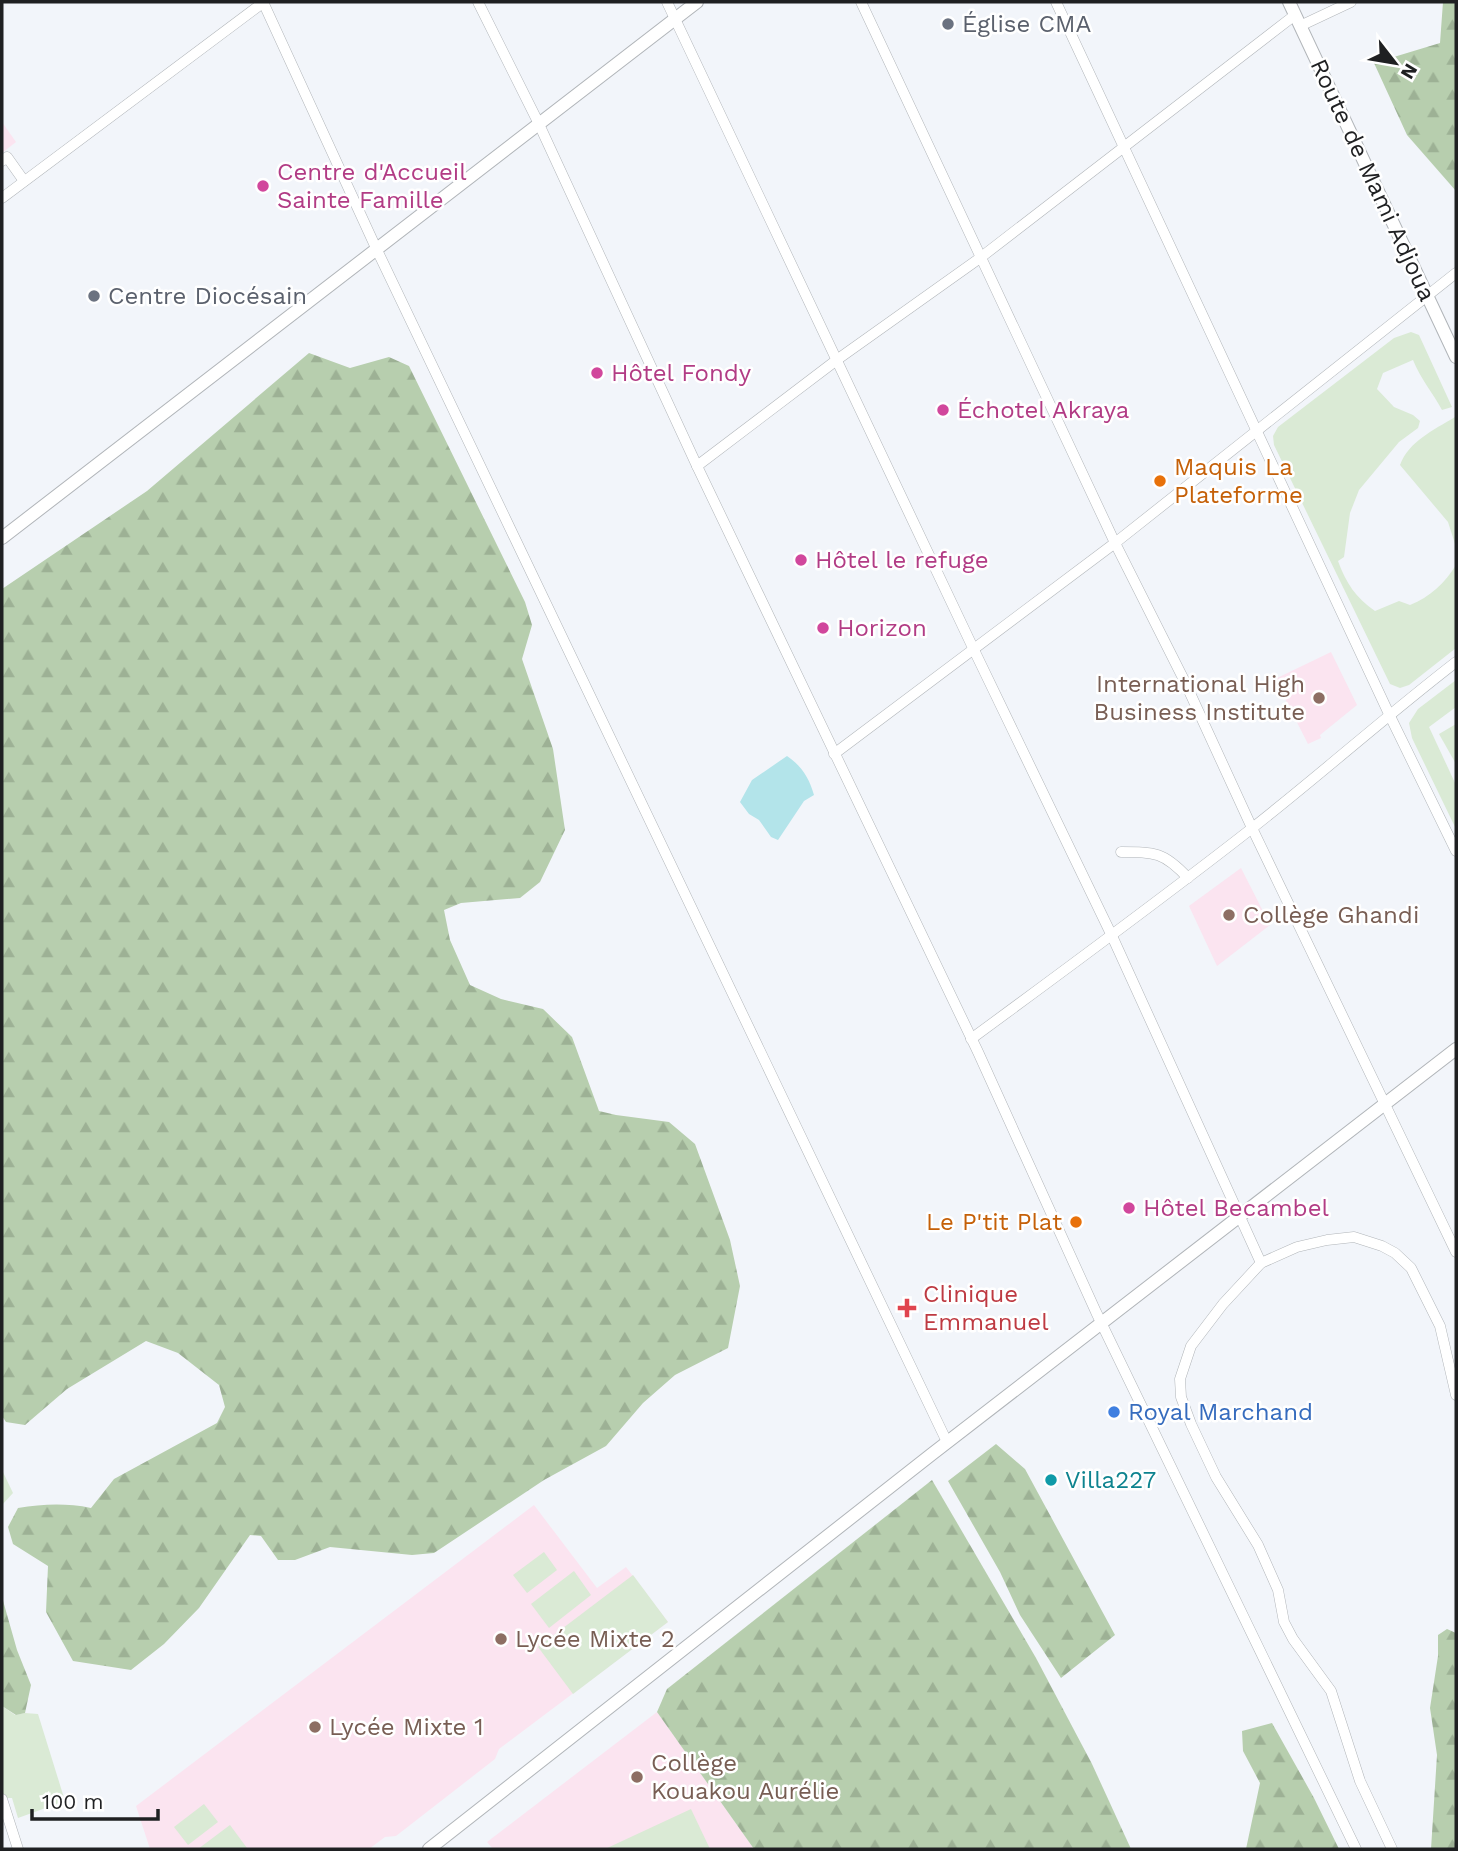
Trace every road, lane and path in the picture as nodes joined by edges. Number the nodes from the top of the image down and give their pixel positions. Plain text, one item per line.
1 (264, 2) edge
2 (478, 2) edge
3 (667, 2) edge
4 (696, 2) edge
5 (861, 2) edge
6 (1056, 2) edge
7 (1289, 2) edge
8 (1351, 2) edge
9 (675, 18) junction
10 (1298, 20) junction
11 (538, 122) junction
12 (1125, 146) junction
13 (2, 161) edge
14 (24, 181) junction
15 (2, 198) edge
16 (376, 248) junction
17 (980, 258) junction
18 (1456, 273) edge
19 (1428, 298) junction
20 (1456, 357) edge
21 (838, 359) junction
22 (1258, 431) junction
23 (698, 466) junction
24 (2, 538) edge
25 (1115, 543) junction
26 (974, 650) junction
27 (1456, 662) edge
28 (1389, 714) junction
29 (834, 754) junction
30 (1252, 828) junction
31 (1456, 851) edge
32 (1121, 852) dead end
33 (1188, 878) junction
34 (1112, 936) junction
35 (971, 1039) junction
36 (1456, 1049) edge
37 (1386, 1104) junction
38 (1242, 1216) junction
39 (1456, 1252) edge
40 (1261, 1263) junction
41 (1102, 1323) junction
42 (1456, 1395) edge
43 (947, 1443) junction
44 (2, 1799) edge
45 (18, 1849) edge
46 (429, 1849) edge
47 (1356, 1849) edge
48 (1392, 1849) edge

1 - 14 street
1 - 16 street
2 - 11 street
3 - 9 street
4 - 9 street
5 - 17 street
6 - 12 street
7 - 10 street, Route de Mami Adjoua
8 - 10 street
9 - 11 street
9 - 21 street
10 - 12 street
10 - 19 street, Route de Mami Adjoua
11 - 16 street
11 - 23 street
12 - 17 street
12 - 22 street
13 - 14 street
14 - 15 street
16 - 24 street
16 - 43 street
17 - 21 street
17 - 25 street
18 - 19 street
19 - 20 street, Route de Mami Adjoua
19 - 22 street
21 - 23 street
21 - 26 street
22 - 25 street
22 - 28 street
23 - 29 street
25 - 26 street
25 - 30 street
26 - 29 street
26 - 34 street
27 - 28 street
28 - 30 street
28 - 31 street
29 - 35 street
30 - 33 street
30 - 37 street
32 - 33 street
33 - 34 street
34 - 35 street
34 - 38 street
35 - 41 street
36 - 37 street
37 - 38 street
37 - 39 street
38 - 40 street
38 - 41 street
40 - 42 street
40 - 48 street
41 - 43 street
41 - 47 street
43 - 46 street
44 - 45 street

